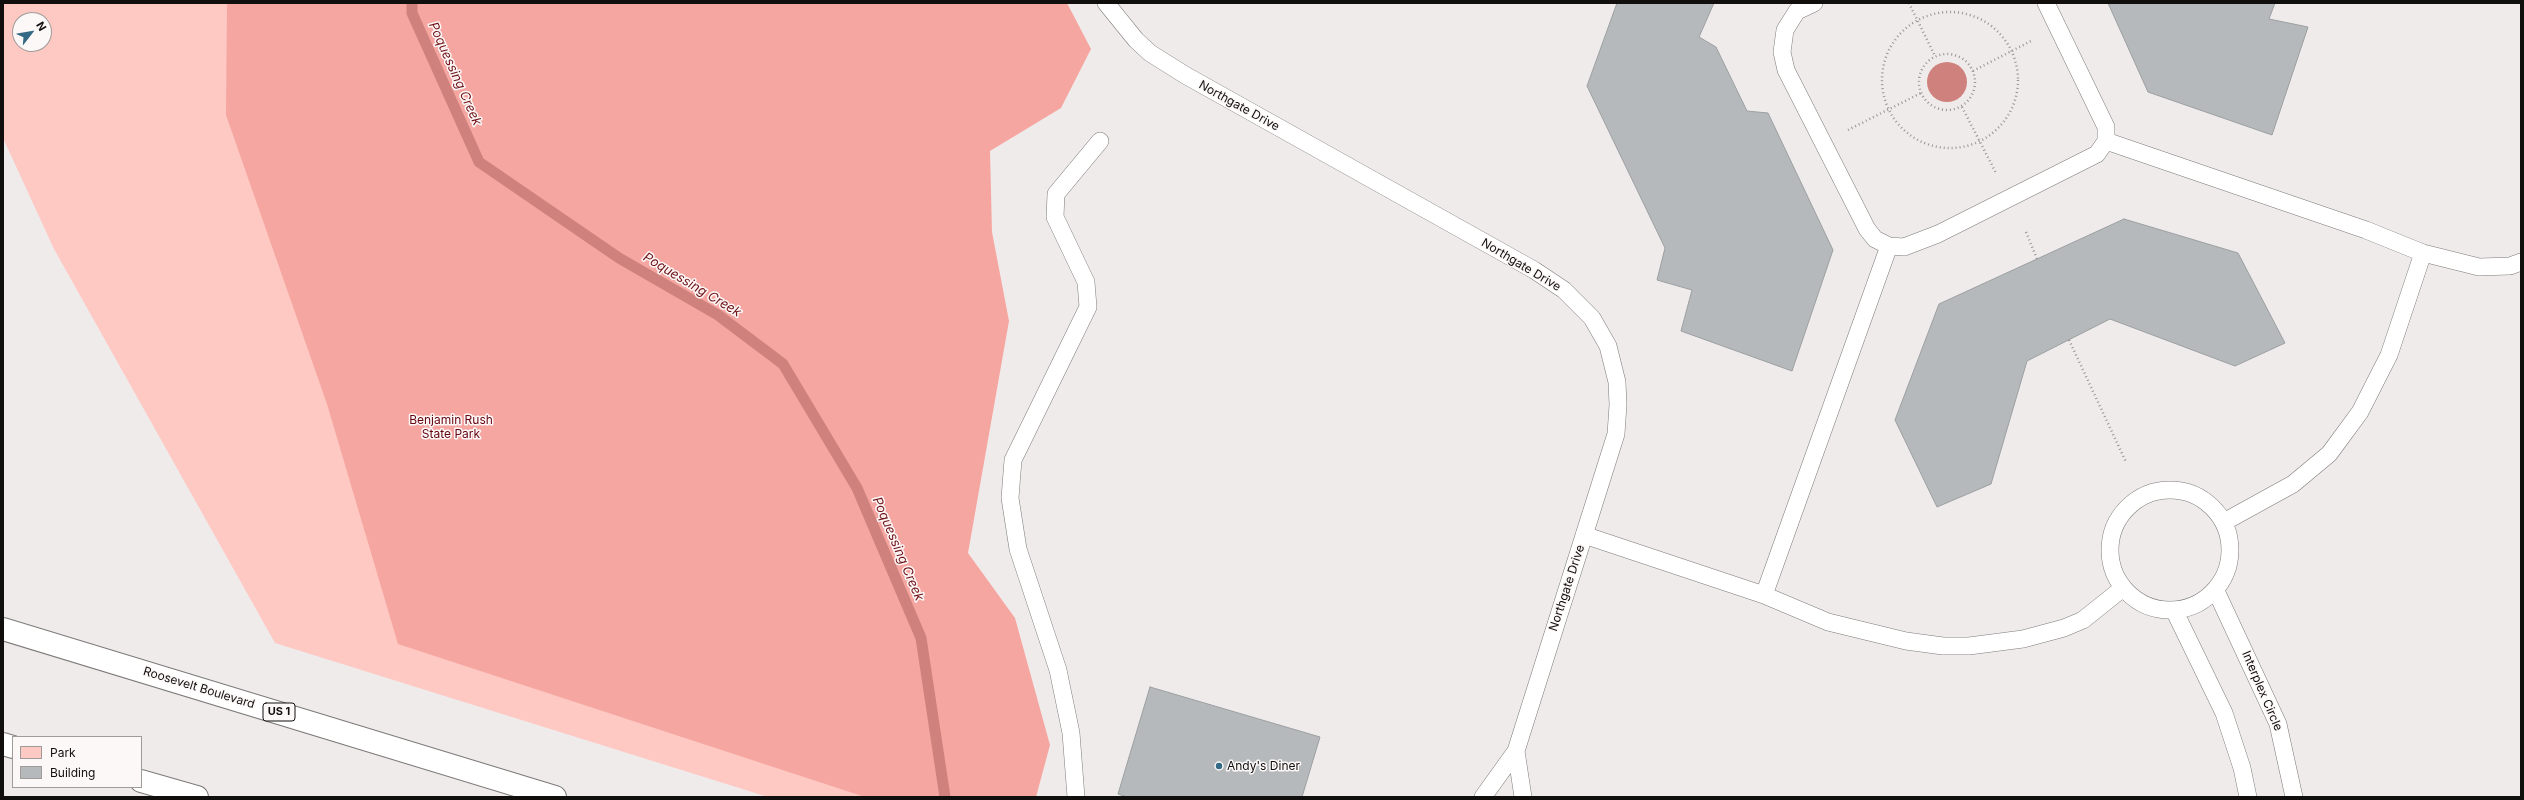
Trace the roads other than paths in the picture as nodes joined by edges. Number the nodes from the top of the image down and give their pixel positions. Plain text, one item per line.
1 (1106, 3) edge
2 (1814, 3) edge
3 (2046, 3) edge
4 (1100, 141) dead end
5 (2106, 141) junction
6 (1889, 246) junction
7 (2423, 253) junction
8 (2521, 262) edge
9 (2224, 522) junction
10 (1584, 535) junction
11 (2123, 588) junction
12 (2216, 591) junction
13 (1764, 595) junction
14 (2174, 610) junction
15 (3, 630) edge
16 (1516, 750) junction
17 (142, 781) edge
18 (197, 797) edge
19 (555, 797) edge
20 (1076, 797) edge
21 (1483, 797) edge
22 (1523, 797) edge
23 (2248, 797) edge
24 (2294, 797) edge

1 - 10 lane, Northgate Drive
2 - 6 lane
3 - 5 lane
4 - 20 lane
5 - 6 lane
5 - 7 lane
6 - 13 lane
7 - 8 lane
7 - 9 lane
9 - 11 lane
9 - 12 lane
10 - 13 lane
10 - 16 lane, Northgate Drive
11 - 13 lane
11 - 14 lane
12 - 14 lane
12 - 24 lane, Interplex Circle
14 - 23 lane
15 - 19 highway, Roosevelt Boulevard / US 1
16 - 21 lane, Northgate Drive
16 - 22 lane, Northgate Drive
17 - 18 highway

